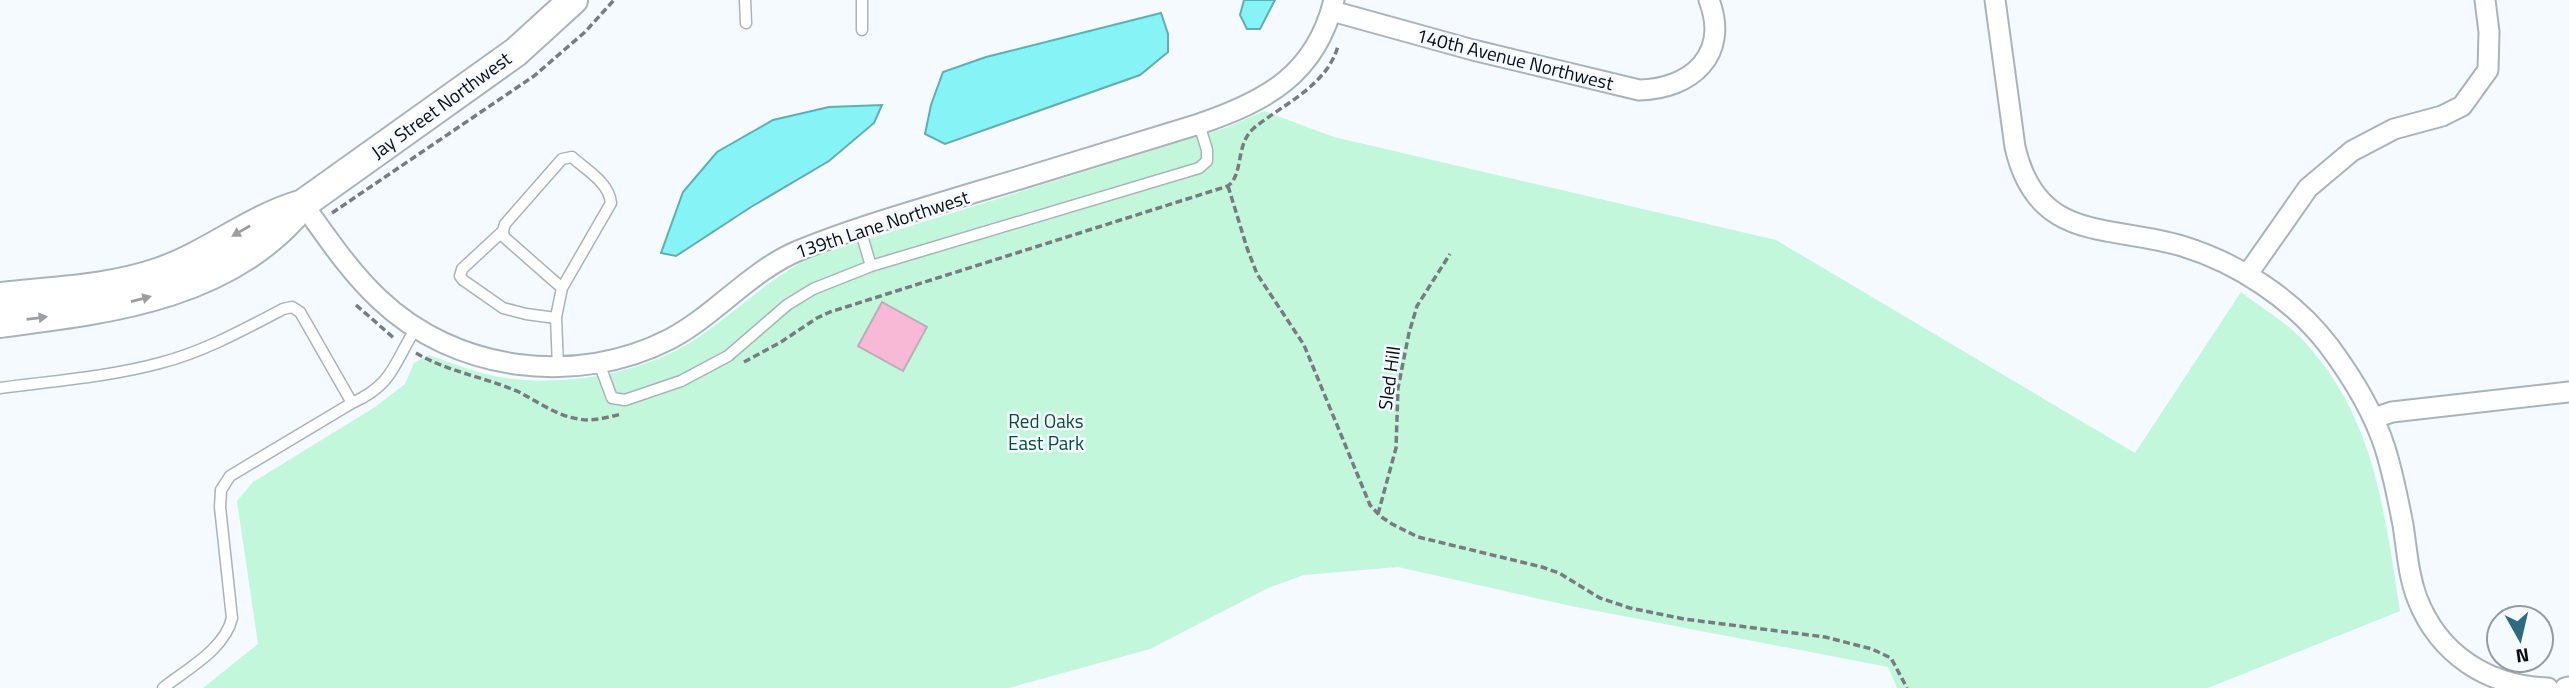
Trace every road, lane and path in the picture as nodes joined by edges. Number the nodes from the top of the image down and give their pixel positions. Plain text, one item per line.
1 (573, 0) edge
2 (614, 0) edge
3 (745, 0) edge
4 (862, 0) edge
5 (1709, 0) edge
6 (1995, 0) edge
7 (2485, 0) edge
8 (1333, 6) edge
9 (746, 23) dead end
10 (862, 30) dead end
11 (1199, 124) junction
12 (1228, 187) dead end
13 (303, 204) junction
14 (334, 212) dead end
15 (860, 229) junction
16 (503, 231) junction
17 (1450, 254) dead end
18 (871, 266) junction
19 (2247, 275) junction
20 (562, 288) junction
21 (884, 296) dead end
22 (0, 297) edge
23 (556, 318) junction
24 (0, 323) edge
25 (416, 328) junction
26 (419, 355) dead end
27 (598, 363) junction
28 (739, 364) dead end
29 (558, 367) junction
30 (0, 388) edge
31 (2569, 392) edge
32 (352, 402) junction
33 (625, 413) dead end
34 (2374, 418) junction
35 (1378, 514) junction
36 (163, 688) edge
37 (1907, 688) edge
38 (2548, 688) edge

1 - 13 street, Jay Street Northwest
2 - 14 path
3 - 9 lane
4 - 10 lane
5 - 8 street, 140th Avenue Northwest
6 - 19 street
7 - 19 street
8 - 11 street, 139th Lane Northwest
11 - 15 street, 139th Lane Northwest
11 - 18 lane
12 - 35 path
13 -> 22 street, Jay Street Northwest
24 -> 13 street, Jay Street Northwest
13 - 25 street, 139th Lane Northwest
15 - 18 lane
15 - 27 street, 139th Lane Northwest
16 - 20 lane
16 - 20 lane
16 - 23 lane
17 - 35 path, Sled Hill
18 - 27 lane
19 - 34 street
20 - 23 lane
21 - 28 path
23 - 29 lane
25 - 29 street, 139th Lane Northwest
25 - 32 lane
26 - 33 path
27 - 29 street, 139th Lane Northwest
30 - 32 lane
31 - 34 street
32 - 36 lane
34 - 38 street
35 - 37 path

